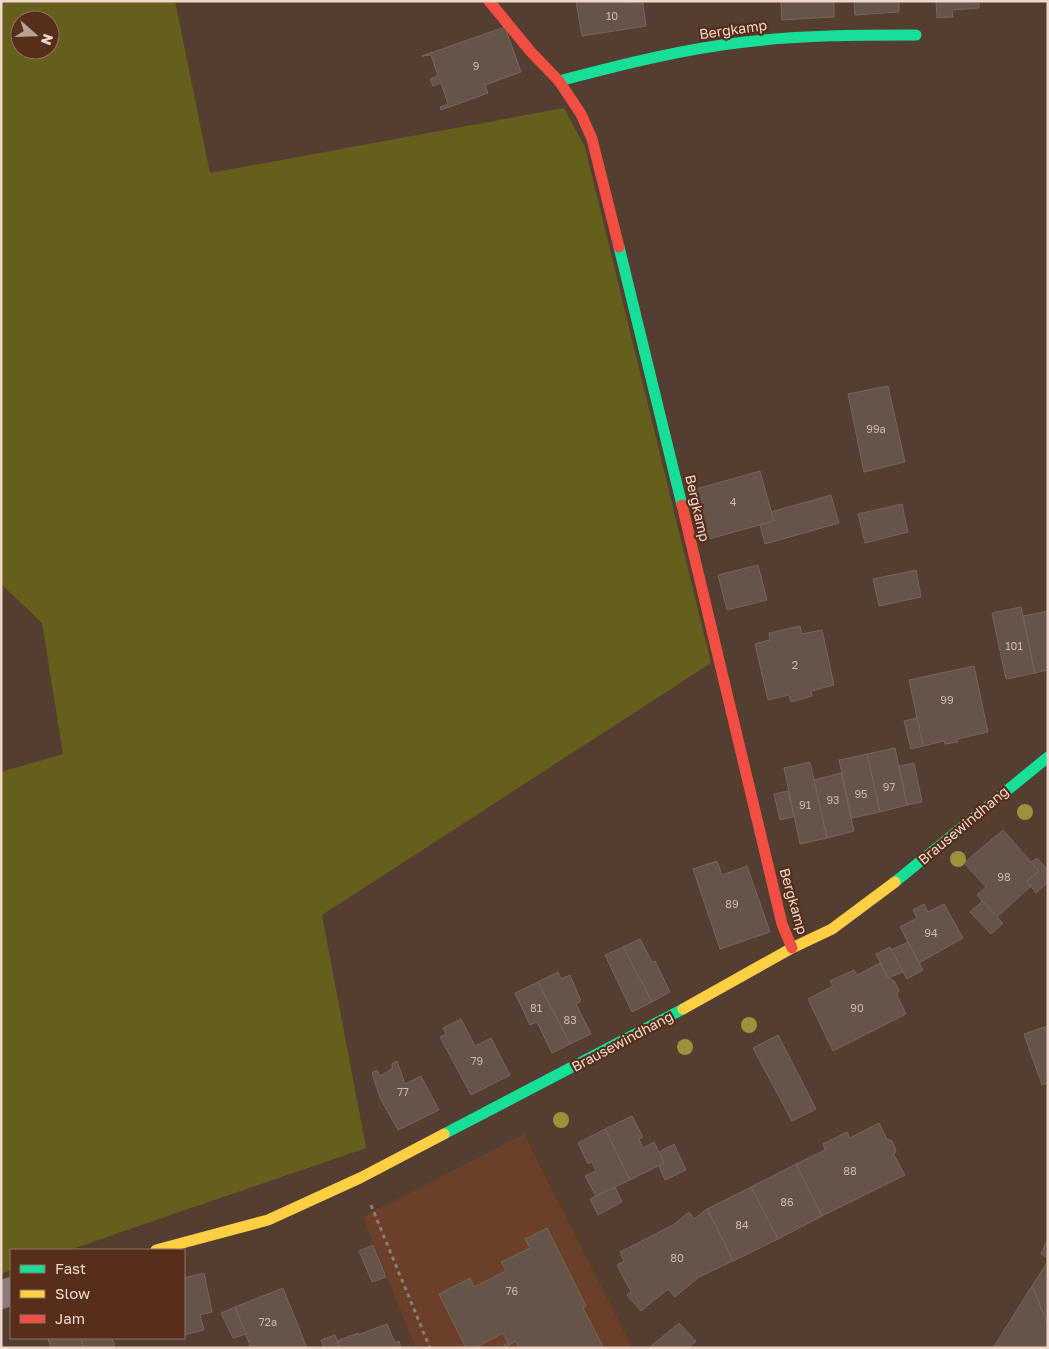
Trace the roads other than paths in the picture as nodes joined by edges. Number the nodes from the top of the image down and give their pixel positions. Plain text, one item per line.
1 (489, 1) edge
2 (916, 35) dead end
3 (559, 81) junction
4 (1048, 757) edge
5 (792, 948) junction
6 (160, 1249) edge

1 - 3 street, Bergkamp
2 - 3 street, Bergkamp
3 - 5 street, Bergkamp
4 - 5 street, Brausewindhang
5 - 6 street, Brausewindhang

